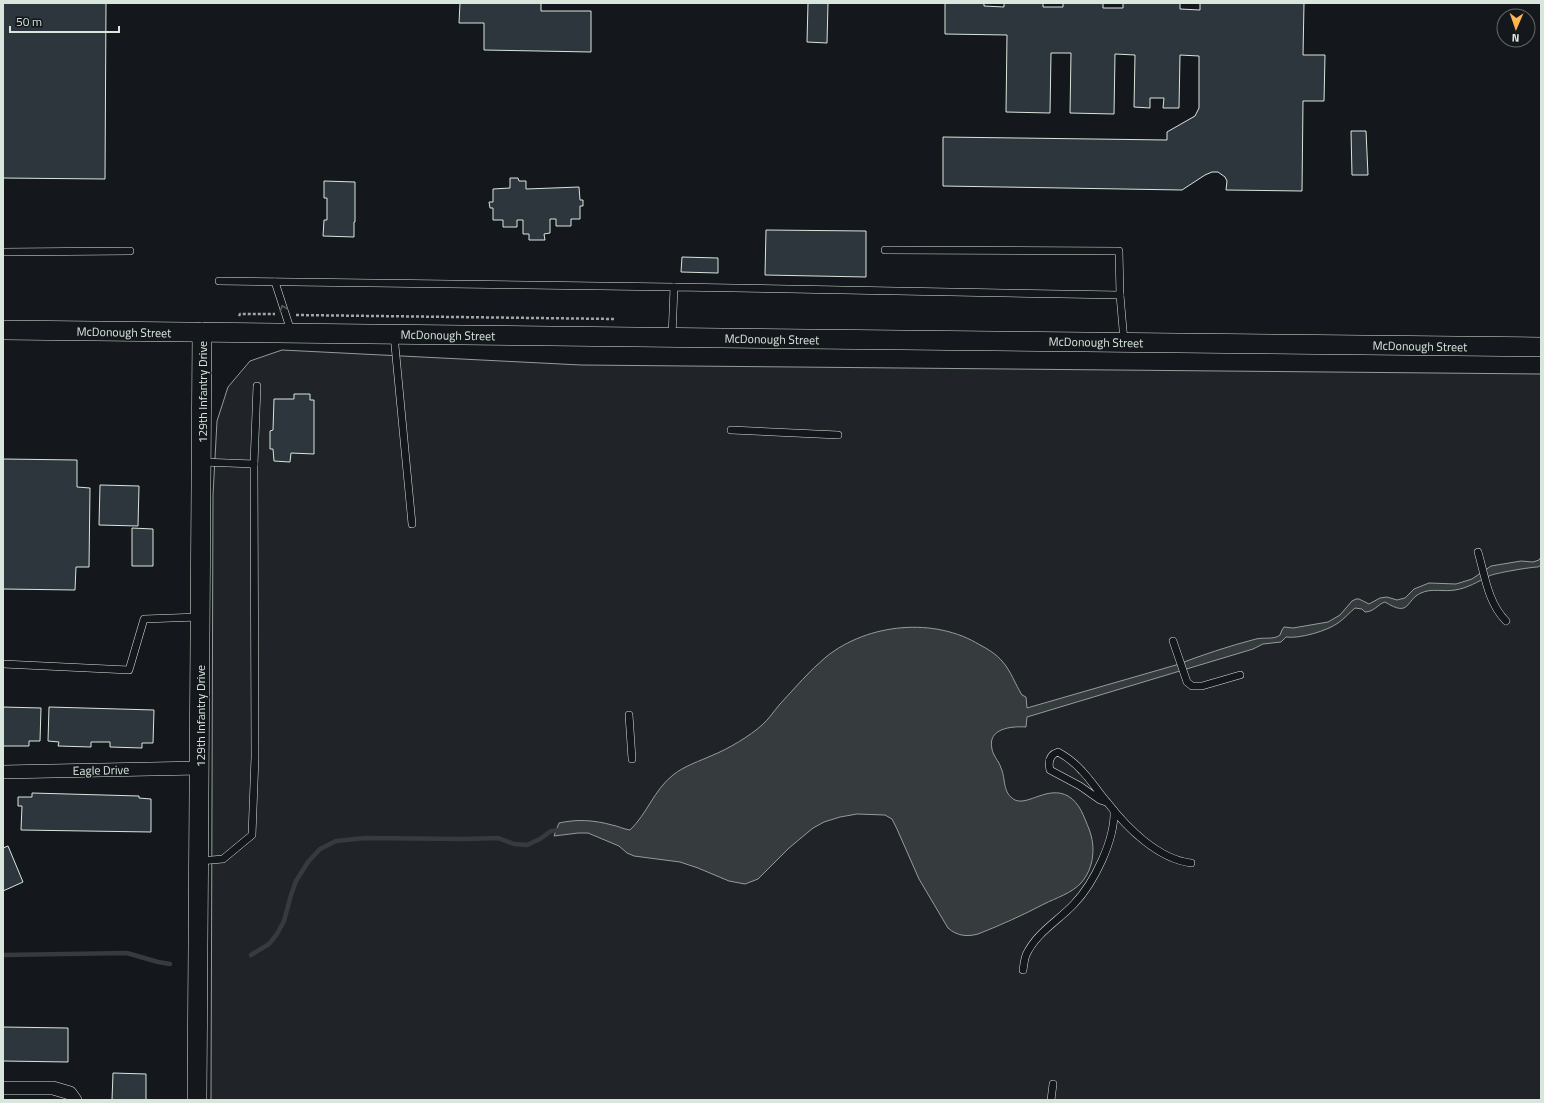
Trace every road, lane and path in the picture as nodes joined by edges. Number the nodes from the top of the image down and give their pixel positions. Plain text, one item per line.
1 (885, 250) dead end
2 (130, 251) dead end
3 (3, 252) edge
4 (219, 281) dead end
5 (275, 282) junction
6 (674, 287) junction
7 (1120, 295) junction
8 (3, 330) edge
9 (202, 332) junction
10 (292, 333) junction
11 (394, 334) junction
12 (672, 337) junction
13 (1124, 342) junction
14 (1541, 347) edge
15 (256, 386) dead end
16 (731, 430) dead end
17 (838, 435) dead end
18 (201, 462) junction
19 (254, 464) junction
20 (412, 524) dead end
21 (1478, 552) dead end
22 (200, 617) junction
23 (1506, 621) dead end
24 (1173, 641) dead end
25 (3, 664) edge
26 (1240, 676) dead end
27 (629, 715) dead end
28 (632, 759) dead end
29 (200, 768) junction
30 (3, 772) edge
31 (1106, 802) junction
32 (1114, 811) junction
33 (199, 861) junction
34 (1191, 863) dead end
35 (1023, 970) dead end
36 (1054, 1084) dead end
37 (3, 1088) edge
38 (75, 1100) edge
39 (197, 1100) edge
40 (1051, 1100) edge

1 - 7 lane
2 - 3 lane
4 - 5 lane
5 - 6 lane
10 -> 5 lane
6 - 7 lane
6 - 12 lane
7 - 13 lane
8 - 9 street, McDonough Street
9 - 10 street, McDonough Street
9 - 18 street, 129th Infantry Drive
10 - 11 street, McDonough Street
11 - 12 street, McDonough Street
11 - 20 lane
12 - 13 street, McDonough Street
13 - 14 street, McDonough Street
15 - 19 lane
16 - 17 lane
18 - 19 lane
18 - 22 street, 129th Infantry Drive
19 - 33 lane
21 - 23 lane
22 - 25 lane
22 - 29 street, 129th Infantry Drive
24 - 26 lane
27 - 28 lane
29 - 30 street, Eagle Drive
29 - 33 street, 129th Infantry Drive
31 - 31 lane
31 - 32 lane
32 - 34 lane
32 - 35 lane
33 - 39 street, 129th Infantry Drive
36 - 40 lane
37 - 38 street

